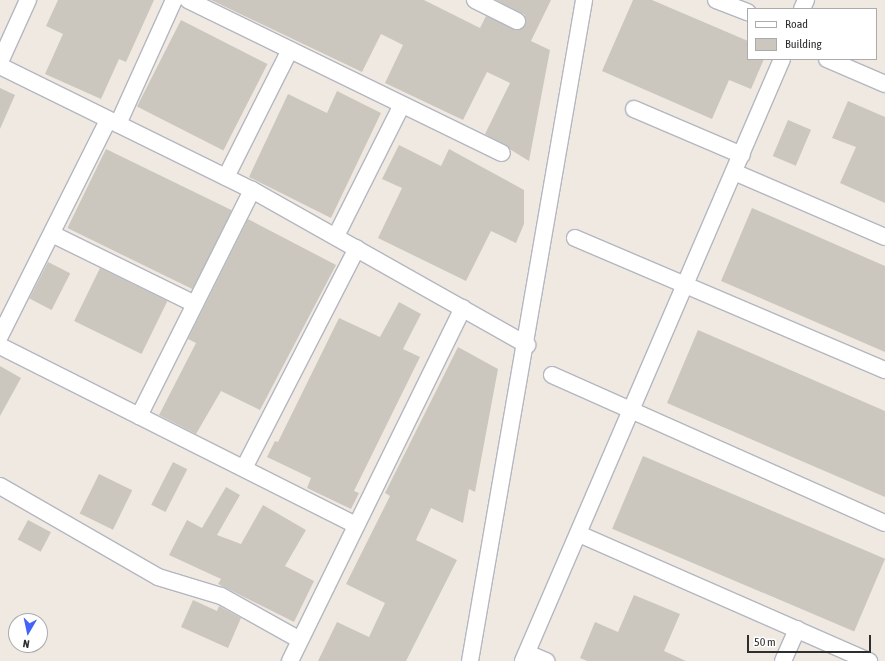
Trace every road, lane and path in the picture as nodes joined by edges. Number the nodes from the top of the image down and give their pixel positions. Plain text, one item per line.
1 (28, 0) edge
2 (174, 0) edge
3 (188, 0) edge
4 (475, 0) edge
5 (584, 0) edge
6 (716, 0) edge
7 (747, 12) edge
8 (517, 21) dead end
9 (290, 50) junction
10 (782, 60) edge
11 (829, 60) edge
12 (0, 62) edge
13 (0, 66) edge
14 (885, 84) edge
15 (401, 107) junction
16 (634, 109) dead end
17 (113, 122) junction
18 (502, 153) dead end
19 (742, 155) junction
20 (734, 172) junction
21 (226, 177) junction
22 (252, 190) junction
23 (52, 234) junction
24 (336, 236) junction
25 (885, 236) edge
26 (575, 238) dead end
27 (357, 248) junction
28 (687, 285) junction
29 (195, 304) junction
30 (463, 308) junction
31 (0, 336) edge
32 (527, 345) junction
33 (0, 346) edge
34 (885, 370) edge
35 (552, 376) dead end
36 (632, 412) junction
37 (139, 416) junction
38 (244, 468) junction
39 (0, 486) edge
40 (885, 523) edge
41 (354, 524) junction
42 (579, 534) junction
43 (797, 629) junction
44 (300, 640) junction
45 (525, 657) edge
46 (290, 661) edge
47 (470, 661) edge
48 (546, 661) edge
49 (783, 661) edge
50 (869, 661) edge

1 - 12 street
2 - 17 street
3 - 9 street
4 - 8 street
5 - 32 street
6 - 7 street
9 - 15 street
9 - 21 street
10 - 19 street
11 - 14 street
13 - 17 street
15 - 18 street
15 - 24 street
16 - 19 street
17 - 21 street
17 - 23 street
19 - 20 street
20 - 25 street
20 - 28 street
21 - 22 street
22 - 24 street
22 - 29 street
23 - 29 street
23 - 31 street
24 - 27 street
26 - 28 street
27 - 30 street
27 - 38 street
28 - 34 street
28 - 36 street
29 - 37 street
30 - 32 street
30 - 41 street
32 - 47 street
33 - 37 street
35 - 36 street
36 - 40 street
36 - 42 street
37 - 38 street
38 - 41 street
39 - 44 street
41 - 44 street
42 - 43 street
42 - 45 street
43 - 49 street
43 - 50 street
44 - 46 street
45 - 48 street

